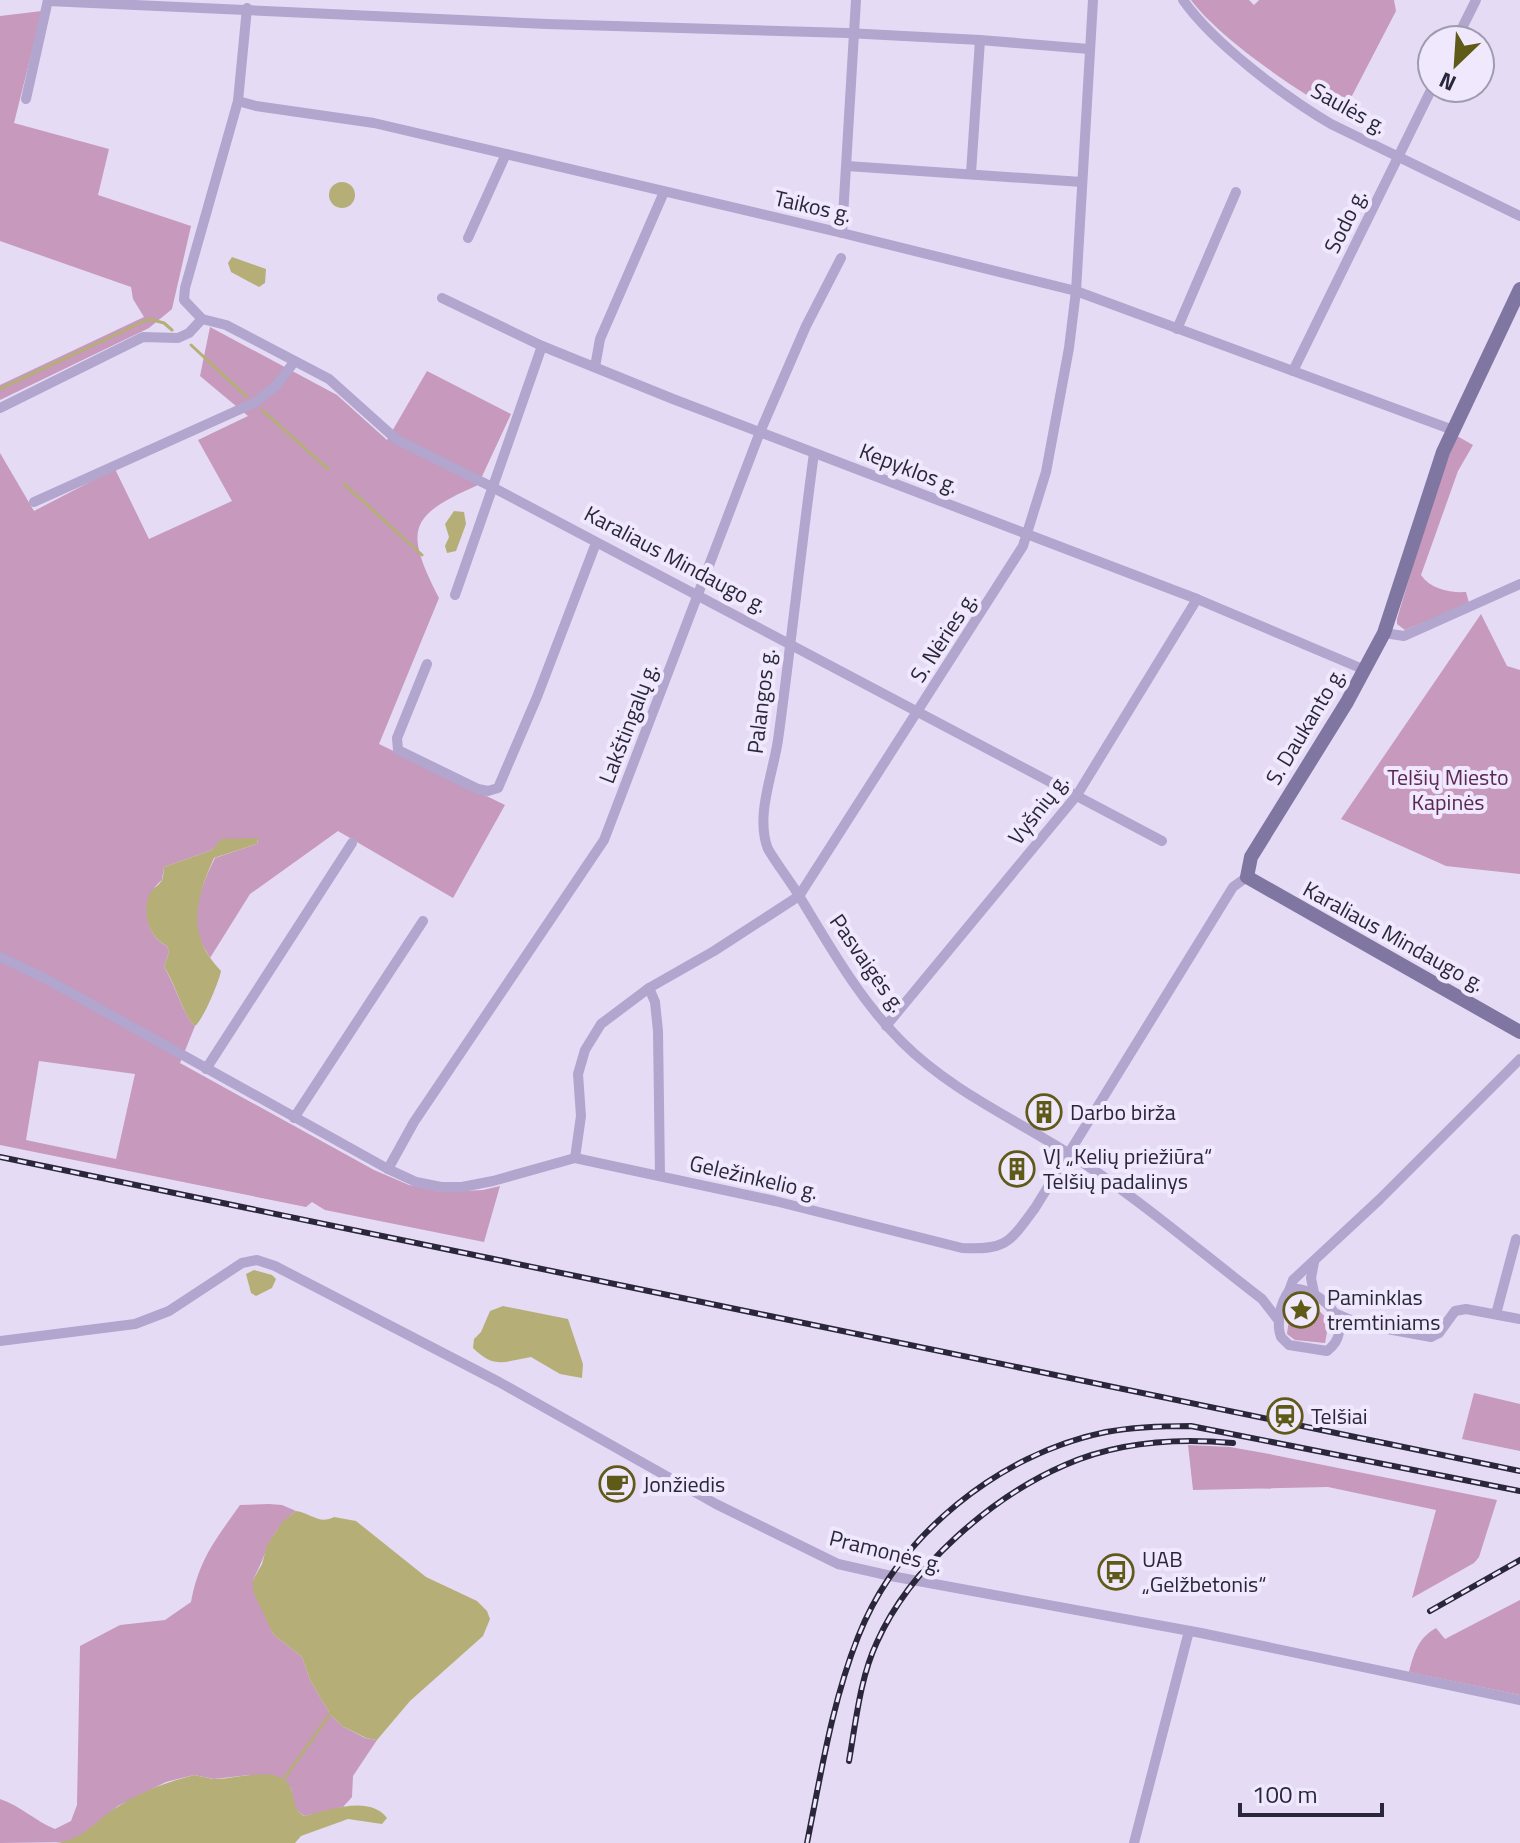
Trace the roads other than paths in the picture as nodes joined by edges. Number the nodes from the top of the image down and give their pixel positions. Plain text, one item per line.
1 (48, 0) edge
2 (856, 0) edge
3 (1093, 0) edge
4 (1183, 0) edge
5 (1476, 0) edge
6 (247, 8) junction
7 (1464, 24) edge
8 (854, 34) junction
9 (980, 40) junction
10 (1089, 49) junction
11 (26, 99) dead end
12 (238, 101) junction
13 (1424, 104) edge
14 (506, 154) junction
15 (1398, 157) junction
16 (847, 166) junction
17 (971, 173) junction
18 (1082, 182) junction
19 (664, 192) junction
20 (1236, 192) dead end
21 (1520, 216) edge
22 (842, 233) junction
23 (468, 238) dead end
24 (841, 258) dead end
25 (1520, 289) edge
26 (1076, 291) junction
27 (442, 298) dead end
28 (202, 319) junction
29 (1177, 329) junction
30 (542, 346) junction
31 (294, 362) junction
32 (595, 367) junction
33 (1293, 371) junction
34 (0, 408) edge
35 (1453, 430) junction
36 (760, 432) junction
37 (814, 453) junction
38 (494, 488) junction
39 (34, 502) dead end
40 (1027, 536) junction
41 (596, 543) junction
42 (1520, 584) edge
43 (455, 595) dead end
44 (698, 596) junction
45 (1197, 599) junction
46 (1384, 633) junction
47 (789, 643) junction
48 (427, 664) dead end
49 (1365, 670) junction
50 (919, 711) junction
51 (1077, 795) junction
52 (1162, 841) dead end
53 (352, 843) dead end
54 (1247, 877) junction
55 (799, 896) junction
56 (423, 921) dead end
57 (0, 957) edge
58 (649, 988) junction
59 (886, 1026) junction
60 (1520, 1032) edge
61 (1520, 1059) edge
62 (206, 1069) junction
63 (294, 1118) junction
64 (1069, 1154) junction
65 (575, 1158) junction
66 (388, 1169) junction
67 (660, 1176) junction
68 (1516, 1239) dead end
69 (1314, 1262) junction
70 (1287, 1293) junction
71 (1314, 1293) junction
72 (1262, 1299) junction
73 (1337, 1314) junction
74 (1496, 1314) junction
75 (1520, 1319) edge
76 (1279, 1321) junction
77 (1360, 1324) junction
78 (1336, 1339) junction
79 (0, 1341) edge
80 (1189, 1631) junction
81 (1520, 1700) edge
82 (1134, 1843) edge

1 - 6 street
1 - 11 street
2 - 8 street
3 - 10 street, S. Nėries g.
4 - 15 street, Saulės g.
5 - 7 street
6 - 8 street
6 - 12 street
8 - 9 street
8 - 16 street
9 - 10 street
9 - 17 street
10 - 18 street, S. Nėries g.
12 - 14 street, Taikos g.
12 - 28 street, Karaliaus Mindaugo g.
13 - 15 street, Sodo g.
14 - 19 street, Taikos g.
14 - 23 street
15 - 21 street, Saulės g.
15 - 33 street, Sodo g.
16 - 17 street
16 - 22 street
17 - 18 street
18 - 26 street, S. Nėries g.
19 - 22 street, Taikos g.
19 - 32 street
20 - 29 street
22 - 26 street, Taikos g.
24 - 36 street, Lakštingalų g.
25 - 35 main road, S. Daukanto g.
26 - 29 street, Taikos g.
26 - 40 street, S. Nėries g.
27 - 30 street, Kepyklos g.
28 - 31 street, Karaliaus Mindaugo g.
28 - 34 street
29 - 33 street, Taikos g.
30 - 32 street, Kepyklos g.
30 - 38 street
31 - 38 street, Karaliaus Mindaugo g.
31 - 39 street
32 - 36 street, Kepyklos g.
33 - 35 street, Taikos g.
35 - 46 main road, S. Daukanto g.
36 - 37 street, Kepyklos g.
36 - 44 street, Lakštingalų g.
37 - 40 street, Kepyklos g.
37 - 47 street, Palangos g.
38 - 41 street, Karaliaus Mindaugo g.
38 - 43 street
40 - 45 street, Kepyklos g.
40 - 50 street, S. Nėries g.
41 - 44 street, Karaliaus Mindaugo g.
41 - 48 street
42 - 46 street
44 - 47 street, Karaliaus Mindaugo g.
44 - 66 street, Lakštingalų g.
45 - 49 street, Kepyklos g.
45 - 51 street, Vyšnių g.
46 - 49 main road, S. Daukanto g.
47 - 50 street, Karaliaus Mindaugo g.
47 - 55 street, Palangos g.
49 - 54 main road, S. Daukanto g.
50 - 51 street, Karaliaus Mindaugo g.
50 - 55 street, S. Nėries g.
51 - 52 street, Karaliaus Mindaugo g.
51 - 59 street, Vyšnių g.
53 - 62 street
54 - 60 main road, Karaliaus Mindaugo g.
54 - 64 street, S. Daukanto g.
55 - 58 street, S. Nėries g.
55 - 59 street, Pasvaigės g.
56 - 63 street
57 - 62 street, Geležinkelio g.
58 - 65 street, S. Nėries g.
58 - 67 street
59 - 64 street, Pasvaigės g.
61 - 69 street
62 - 63 street, Geležinkelio g.
63 - 66 street, Geležinkelio g.
64 - 67 street, Geležinkelio g.
64 - 72 street, Pasvaigės g.
65 - 66 street, Geležinkelio g.
65 - 67 street, Geležinkelio g.
68 - 74 street
69 - 70 street
69 - 71 street
70 - 71 street
70 - 72 street
70 - 76 street
71 - 73 street
72 - 76 street, Pasvaigės g.
73 - 77 street
73 - 78 street
74 - 75 street
74 - 77 street
76 - 78 street
77 - 78 street
79 - 80 street, Pramonės g.
80 - 81 street, Pramonės g.
80 - 82 street

